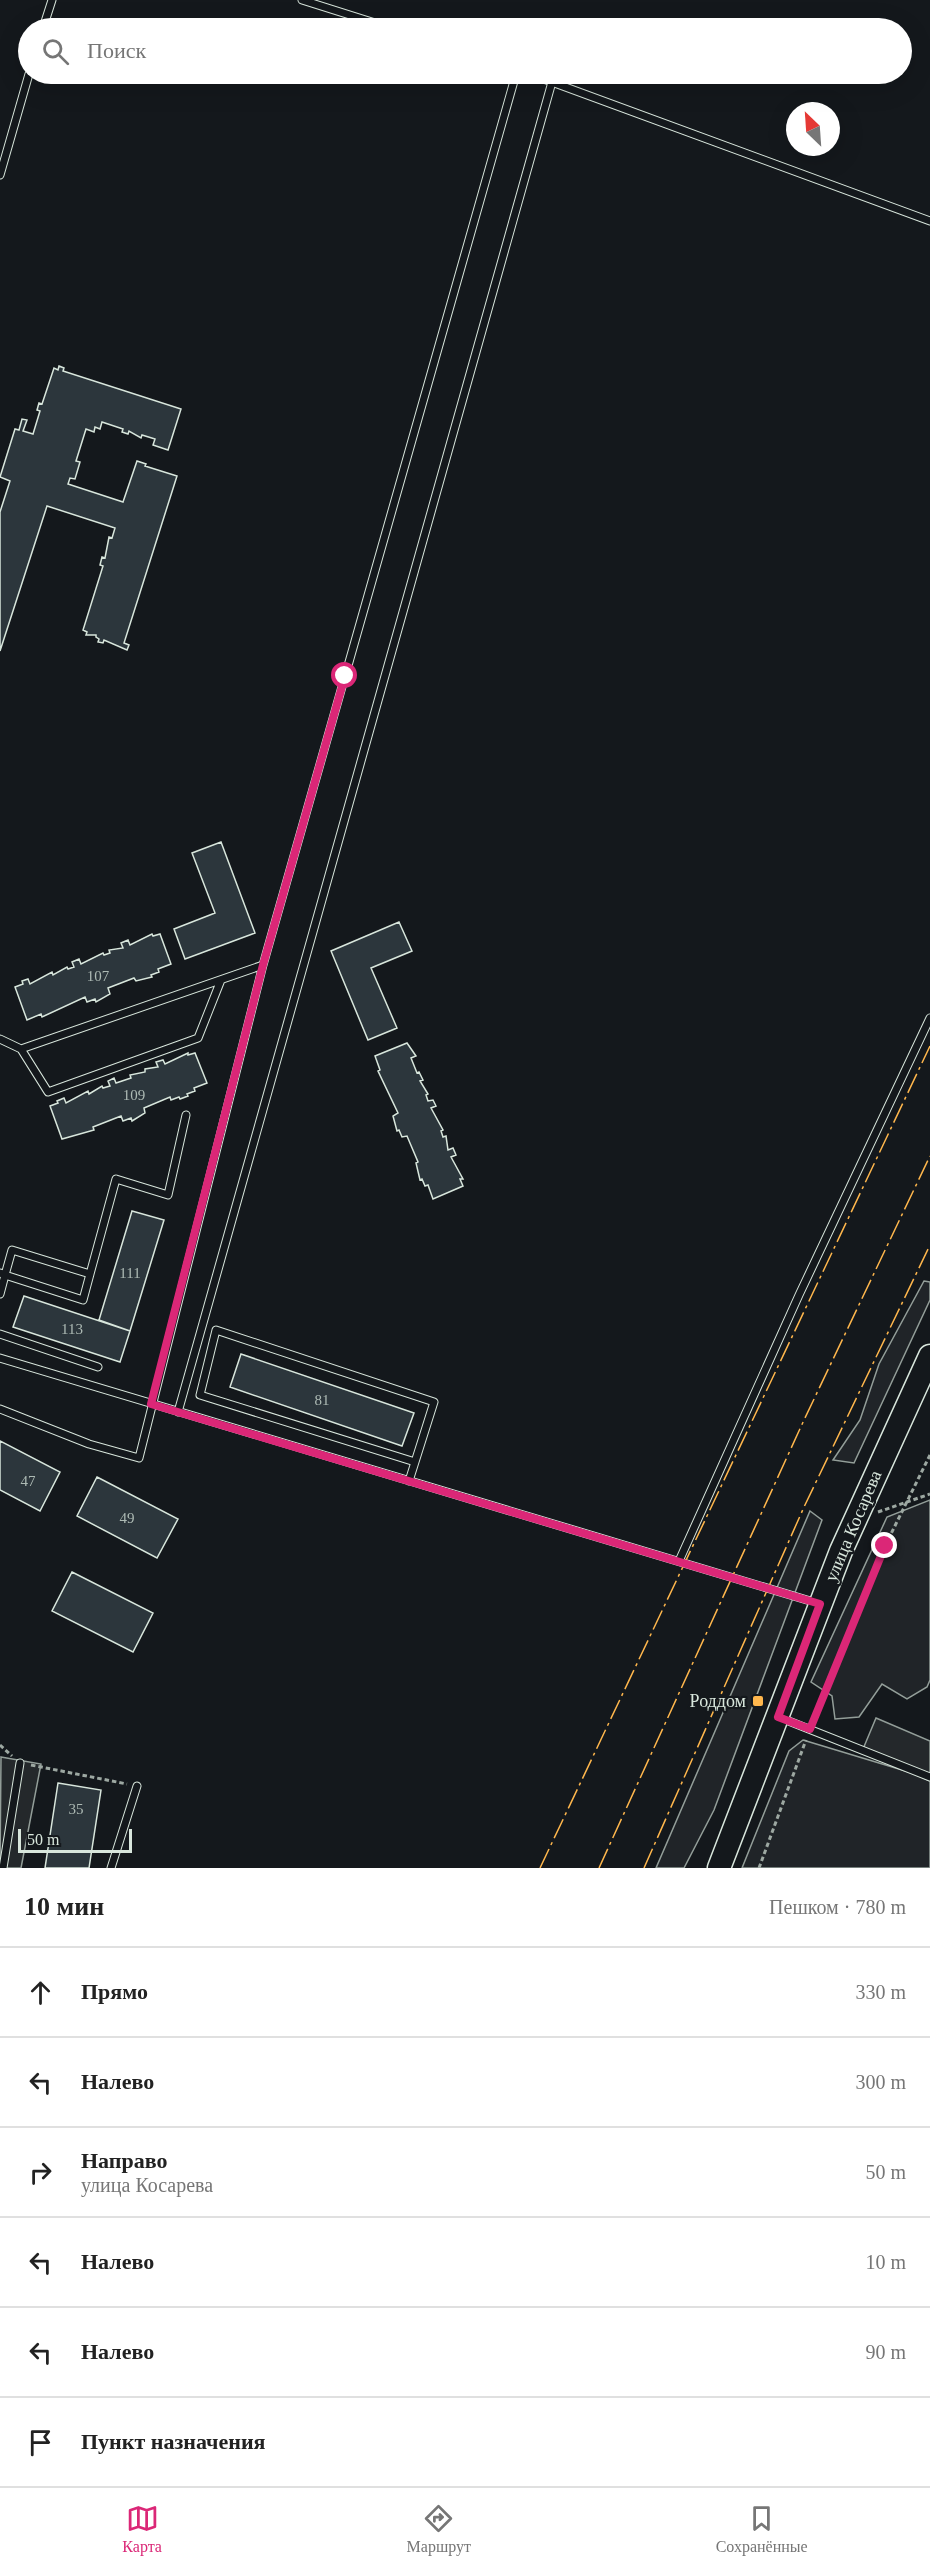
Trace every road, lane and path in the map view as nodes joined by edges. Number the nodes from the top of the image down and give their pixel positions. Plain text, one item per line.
1 (52, 0) edge
2 (302, 0) edge
3 (46, 18) edge
4 (359, 18) edge
5 (26, 84) edge
6 (513, 84) edge
7 (551, 84) edge
8 (557, 84) edge
9 (0, 175) edge
10 (930, 221) edge
11 (263, 965) junction
12 (221, 980) junction
13 (930, 1018) edge
14 (0, 1039) edge
15 (21, 1049) junction
16 (186, 1115) dead end
17 (2, 1274) edge
18 (90, 1274) junction
19 (0, 1294) edge
20 (0, 1334) edge
21 (930, 1356) edge
22 (0, 1358) edge
23 (98, 1367) dead end
24 (151, 1404) junction
25 (0, 1409) edge
26 (178, 1412) junction
27 (930, 1455) edge
28 (415, 1462) junction
29 (410, 1481) junction
30 (930, 1494) edge
31 (905, 1503) junction
32 (854, 1520) junction
33 (679, 1561) junction
34 (820, 1604) junction
35 (778, 1717) junction
36 (810, 1729) junction
37 (0, 1745) edge
38 (20, 1763) junction
39 (930, 1777) edge
40 (137, 1786) joint
41 (3, 1868) edge
42 (111, 1868) edge
43 (719, 1868) edge
44 (759, 1868) edge

1 - 3 lane
2 - 4 lane
5 - 9 lane
6 - 11 lane
7 - 26 lane
8 - 10 lane
11 - 12 lane
11 - 24 lane
12 - 15 lane
12 - 15 lane
13 - 33 lane
14 - 15 lane
16 - 18 lane
17 - 18 lane
17 - 18 lane
17 - 19 lane
20 - 23 lane
21 - 32 main road, улица Косарева
22 - 24 lane
24 - 25 lane
24 - 26 lane
26 - 29 lane
27 - 31 path
28 - 28 lane
28 - 29 lane
29 - 33 lane
30 - 31 path
31 - 32 path
31 - 36 path
32 - 34 main road, улица Косарева
33 - 34 lane
34 - 35 main road, улица Косарева
35 - 36 lane
35 - 43 main road, улица Косарева
36 - 39 lane
36 - 44 path
37 - 38 path
38 - 40 path
38 - 41 lane
40 - 42 lane

